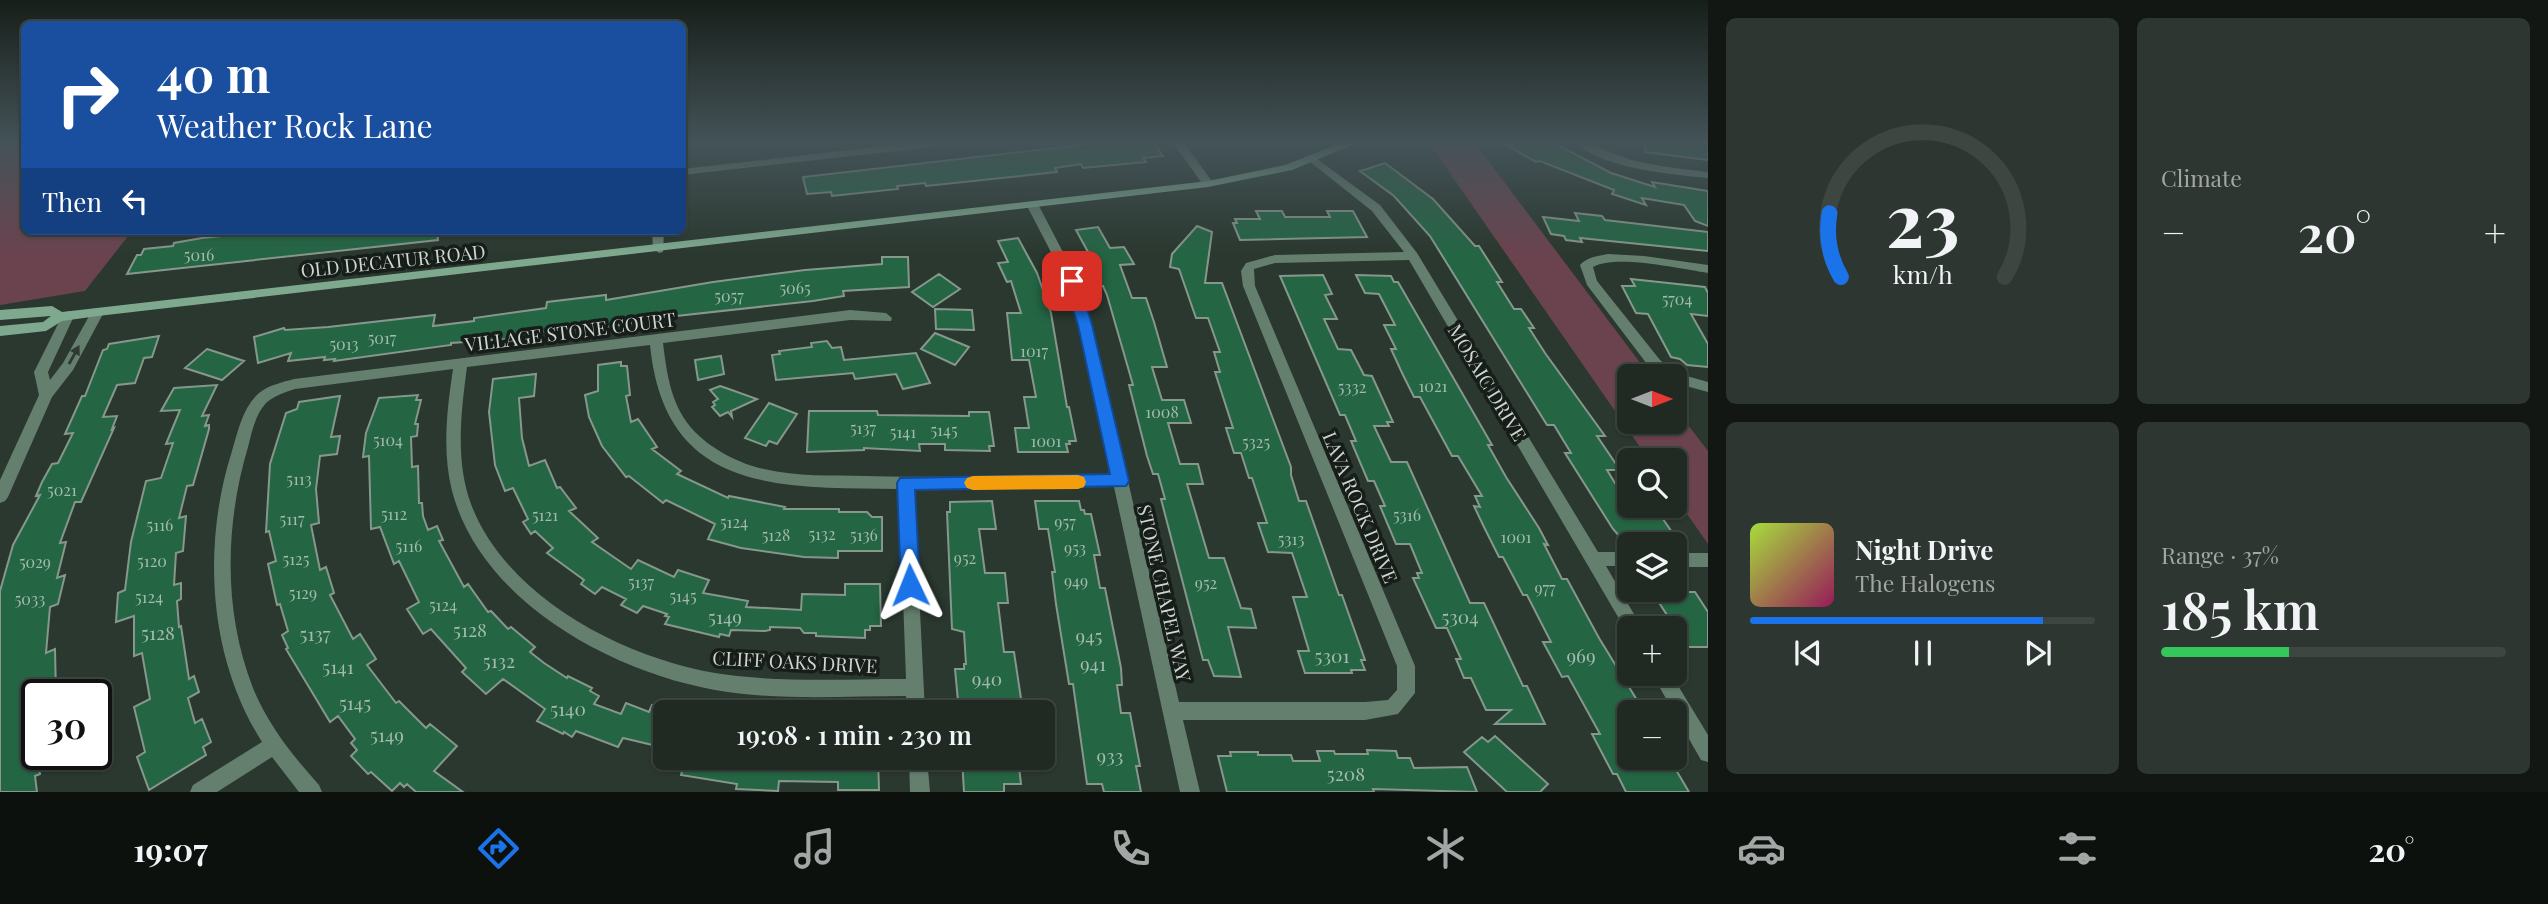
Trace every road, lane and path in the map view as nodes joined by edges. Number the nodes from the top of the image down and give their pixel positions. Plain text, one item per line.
1 (1205, 180) edge
2 (1233, 180) edge
3 (1340, 180) edge
4 (1208, 184) junction
5 (1033, 206) junction
6 (657, 235) edge
7 (659, 249) junction
8 (1413, 256) junction
9 (1708, 269) edge
10 (98, 312) junction
11 (0, 315) edge
12 (64, 317) junction
13 (886, 318) dead end
14 (0, 331) edge
15 (656, 340) junction
16 (461, 364) junction
17 (1655, 364) edge
18 (1687, 381) edge
19 (1708, 387) edge
20 (46, 395) junction
21 (1120, 481) junction
22 (906, 483) junction
23 (0, 497) edge
24 (1593, 559) junction
25 (1617, 559) edge
26 (1687, 560) edge
27 (1708, 560) edge
28 (1627, 616) edge
29 (1668, 686) edge
30 (915, 687) junction
31 (916, 700) edge
32 (1172, 711) junction
33 (274, 744) junction
34 (1708, 753) edge
35 (919, 770) edge
36 (200, 792) edge
37 (312, 792) edge
38 (920, 792) edge
39 (1190, 792) edge

1 - 4 street
2 - 4 street, OLD DECATUR ROAD
3 - 8 street, MOSAIC DRIVE
4 - 5 street, OLD DECATUR ROAD
5 - 7 street, OLD DECATUR ROAD
5 - 21 street, STONE CHAPEL WAY
6 - 7 street
7 - 10 street, OLD DECATUR ROAD
8 - 24 street, MOSAIC DRIVE
8 - 32 street, LAVA ROCK DRIVE
9 - 17 street
10 - 12 street, OLD DECATUR ROAD
20 -> 10 street
11 - 12 street, OLD DECATUR ROAD
12 - 14 street, OLD DECATUR ROAD
12 - 20 street
13 - 15 street, VILLAGE STONE COURT
15 - 16 street, VILLAGE STONE COURT
15 - 22 street
16 - 30 street, CLIFF OAKS DRIVE
16 - 33 street, VILLAGE STONE COURT
18 - 19 street
20 - 23 street
21 - 22 street
21 - 32 street, STONE CHAPEL WAY
22 - 30 street
24 - 25 street
24 - 28 street, MOSAIC DRIVE
26 - 27 street
29 - 34 street
30 - 31 street
32 - 39 street, STONE CHAPEL WAY
33 - 36 street
33 - 37 street
35 - 38 street

